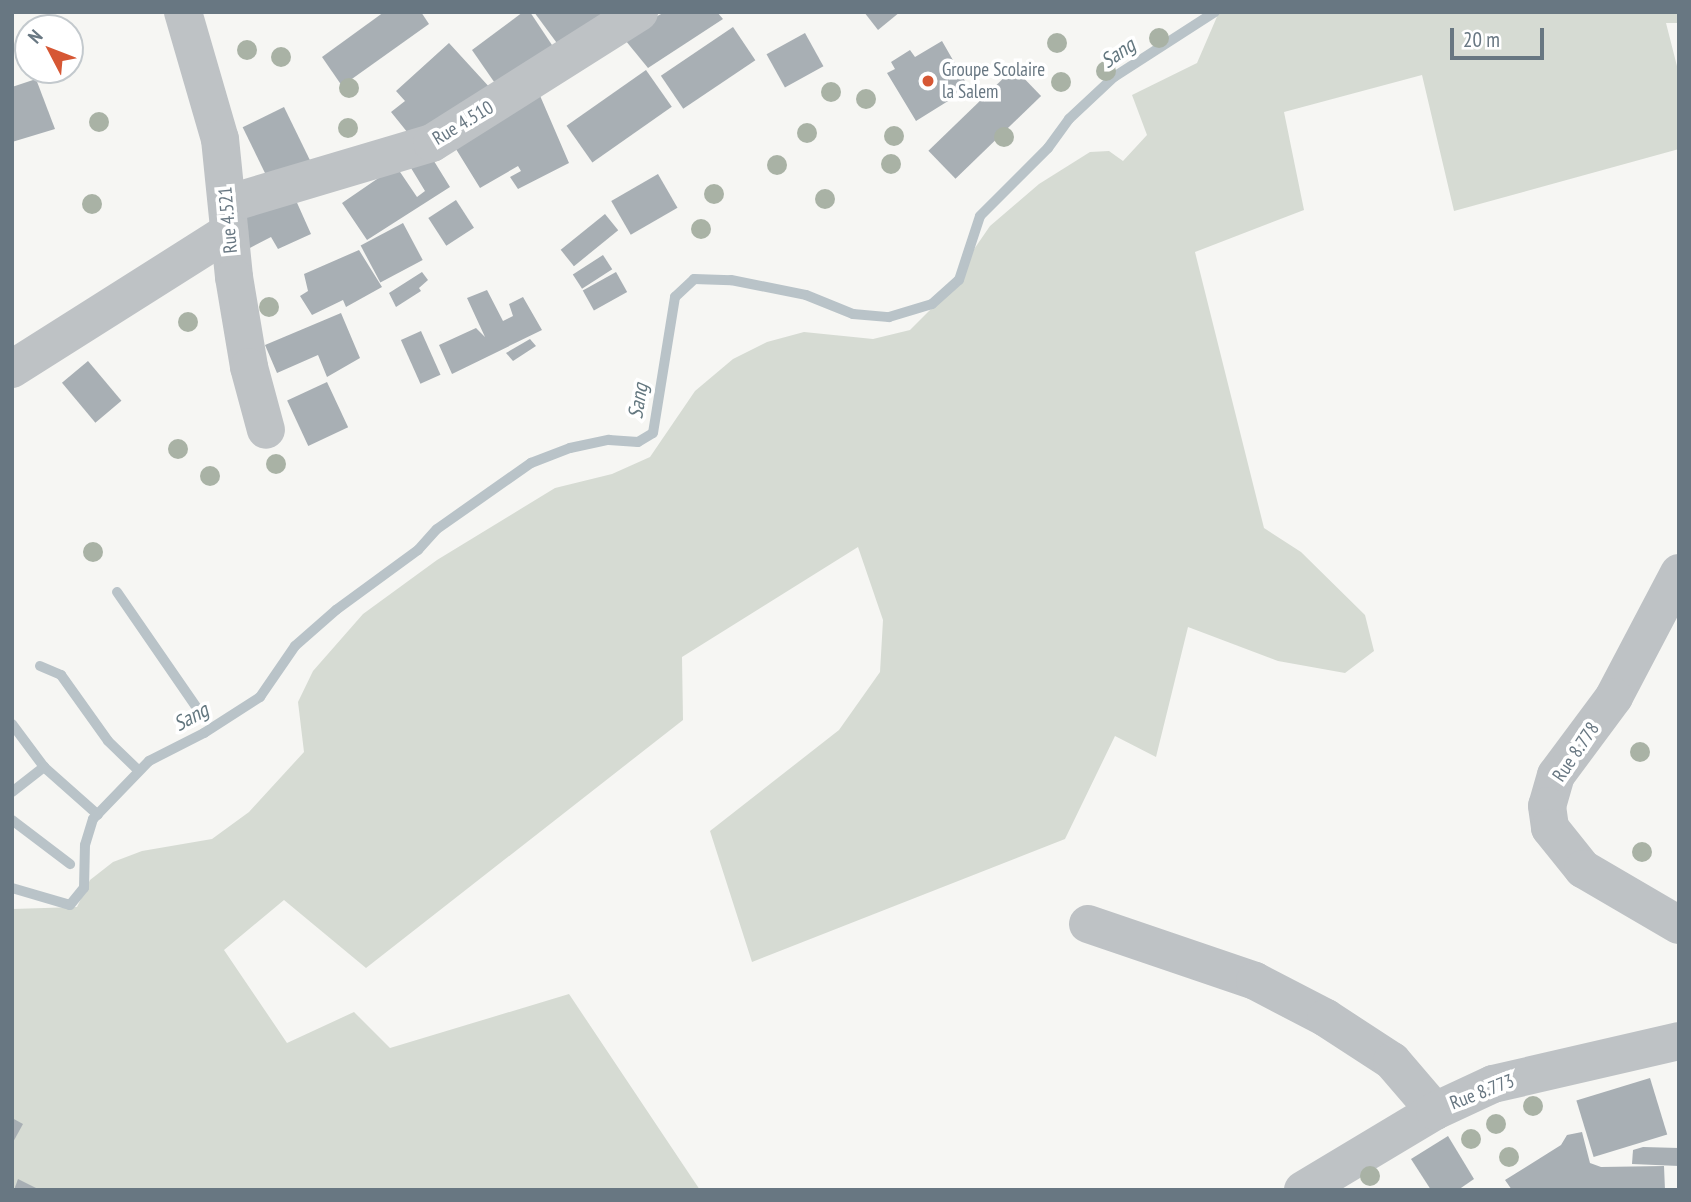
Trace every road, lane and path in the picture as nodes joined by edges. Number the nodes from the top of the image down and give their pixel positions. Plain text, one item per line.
1 (183, 12) edge
2 (639, 12) edge
3 (228, 218) junction
4 (12, 369) edge
5 (266, 430) dead end
6 (1679, 573) edge
7 (1088, 924) dead end
8 (1679, 925) edge
9 (1679, 1041) edge
10 (1435, 1111) junction
11 (1303, 1190) edge

1 - 3 street, Rue 4.521
2 - 3 street, Rue 4.510
3 - 4 street, Rue 4.510
3 - 5 street, Rue 4.521
6 - 8 street, Rue 8.778
7 - 10 street
9 - 10 street, Rue 8.773
10 - 11 street, Rue 8.773

